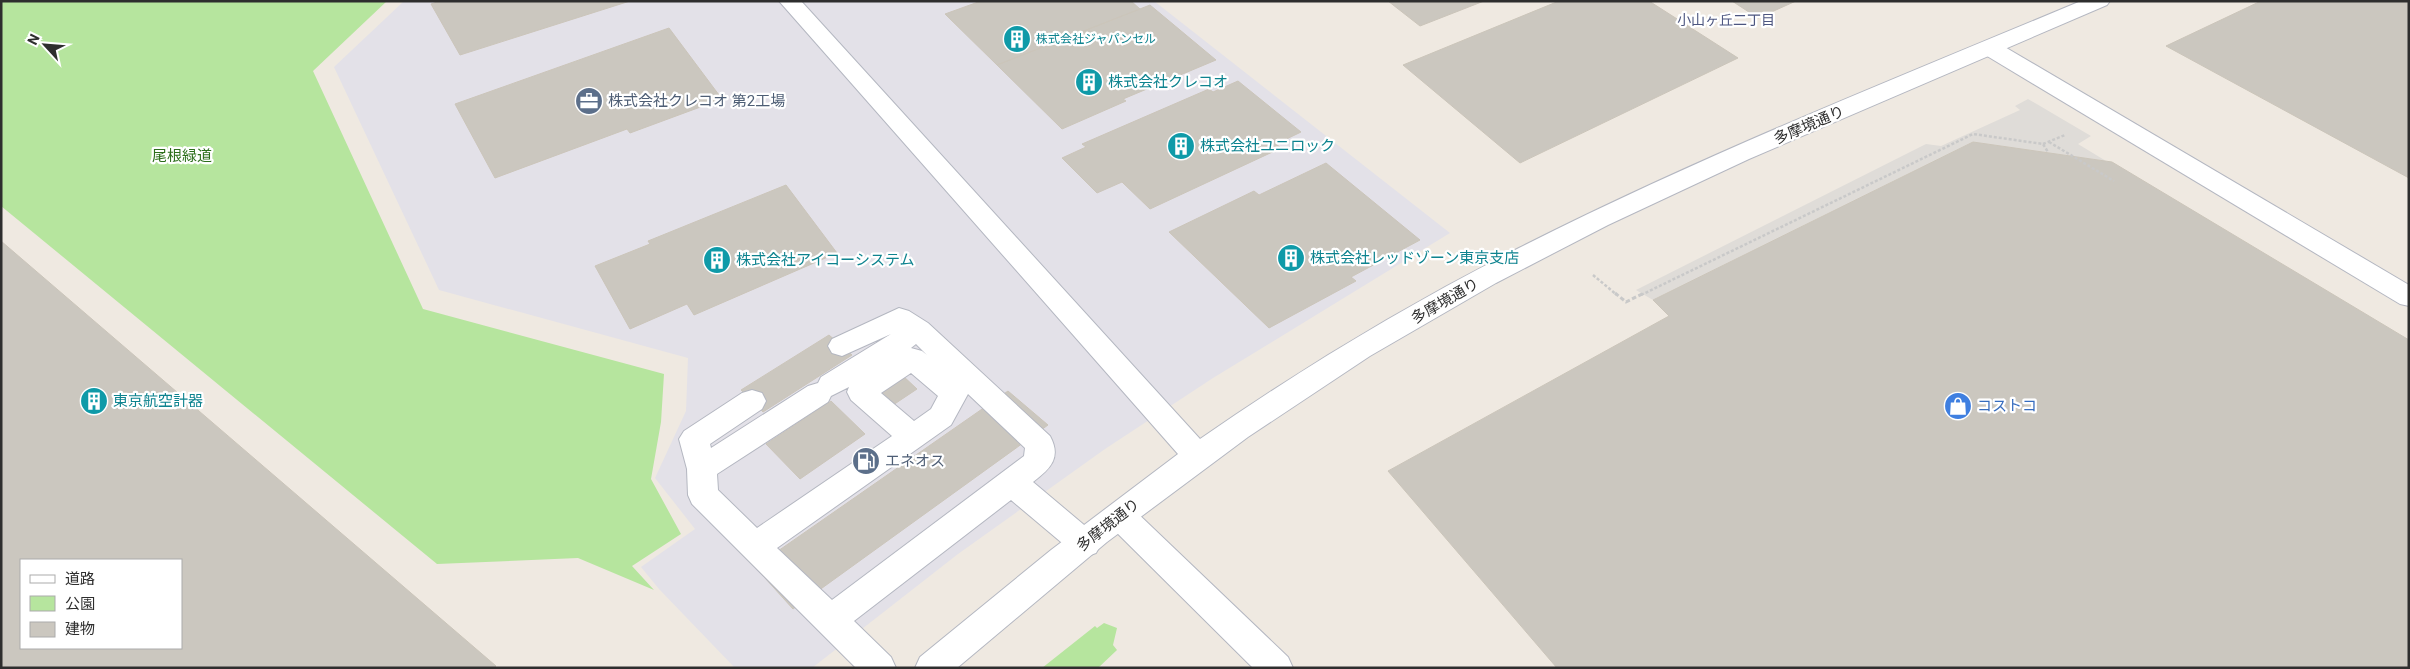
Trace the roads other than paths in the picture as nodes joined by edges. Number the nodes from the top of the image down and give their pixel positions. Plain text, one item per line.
1 (789, 1) edge
2 (2100, 1) edge
3 (1990, 48) junction
4 (2409, 297) edge
5 (918, 330) junction
6 (842, 346) dead end
7 (960, 384) junction
8 (752, 401) dead end
9 (913, 437) junction
10 (1198, 456) junction
11 (702, 482) junction
12 (1011, 482) junction
13 (1120, 516) junction
14 (1085, 544) junction
15 (756, 546) junction
16 (831, 620) junction
17 (879, 668) edge
18 (932, 668) edge
19 (1276, 668) edge

1 - 10 street
2 - 3 street, 多摩境通り
3 - 4 street
3 - 10 street, 多摩境通り
5 - 6 street
5 - 7 street
5 - 11 street
7 - 9 street
7 - 9 street
7 - 12 street
8 - 11 street
9 - 15 street
10 - 13 street, 多摩境通り
11 - 15 street
12 - 14 street
12 - 16 street
13 - 14 street, 多摩境通り
13 - 19 street
14 - 18 street, 多摩境通り
15 - 16 street
16 - 17 street

